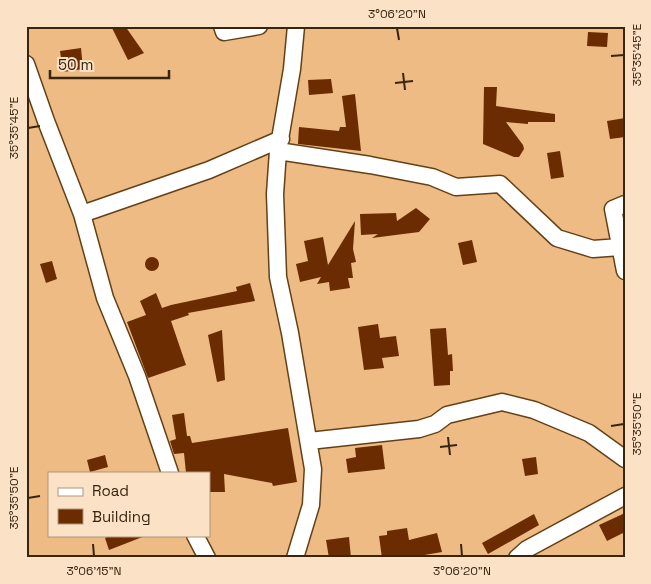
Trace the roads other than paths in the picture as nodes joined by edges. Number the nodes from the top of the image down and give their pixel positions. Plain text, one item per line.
1 (222, 26) edge
2 (258, 26) edge
3 (296, 26) edge
4 (26, 64) edge
5 (280, 145) junction
6 (625, 204) edge
7 (82, 214) junction
8 (620, 247) junction
9 (625, 272) edge
10 (309, 441) junction
11 (625, 459) edge
12 (170, 472) edge
13 (625, 496) edge
14 (196, 536) edge
15 (207, 558) edge
16 (295, 558) edge
17 (517, 558) edge

1 - 2 street
3 - 5 street
4 - 7 street
5 - 7 street
5 - 8 street
5 - 10 street
6 - 8 street
7 - 12 street
8 - 9 street
10 - 11 street
10 - 16 street
13 - 17 street
14 - 15 street

